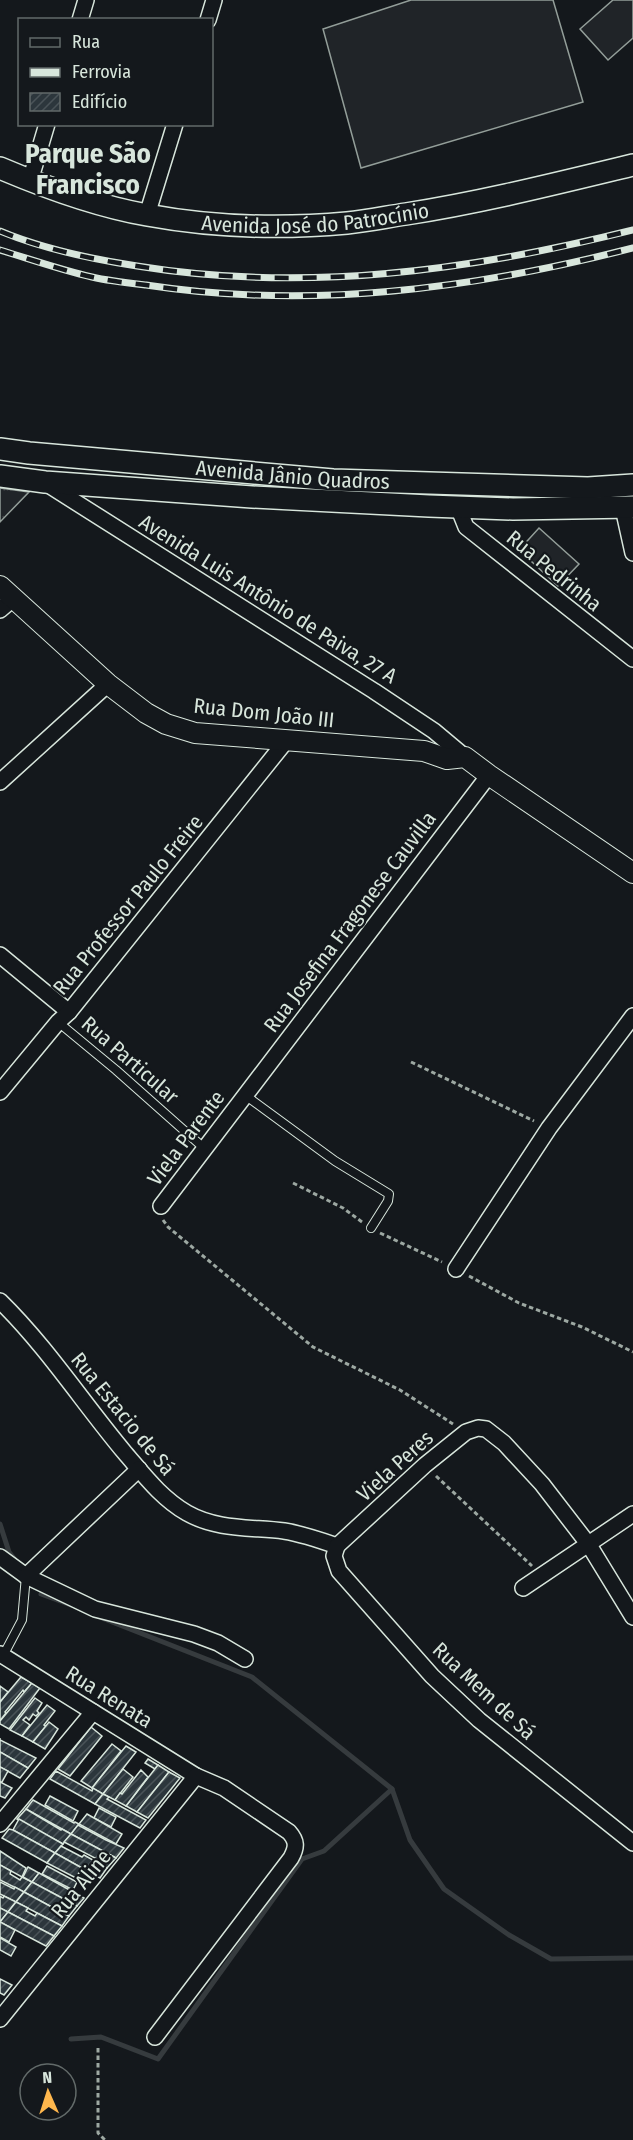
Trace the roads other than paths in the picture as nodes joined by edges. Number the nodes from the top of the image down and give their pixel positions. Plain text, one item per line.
1 (86, 0) edge
2 (214, 0) edge
3 (81, 18) edge
4 (209, 18) edge
5 (47, 126) edge
6 (174, 126) edge
7 (633, 165) edge
8 (0, 168) edge
9 (30, 181) junction
10 (147, 215) junction
11 (0, 449) edge
12 (0, 476) edge
13 (45, 482) junction
14 (633, 485) edge
15 (588, 498) junction
16 (458, 507) junction
17 (628, 507) edge
18 (633, 553) edge
19 (4, 598) edge
20 (633, 659) edge
21 (108, 684) junction
22 (286, 741) junction
23 (465, 757) junction
24 (489, 775) junction
25 (0, 782) edge
26 (633, 873) edge
27 (0, 955) edge
28 (633, 1016) edge
29 (63, 1017) junction
30 (0, 1092) edge
31 (245, 1095) junction
32 (205, 1149) junction
33 (161, 1206) road end
34 (370, 1228) dead end
35 (456, 1269) dead end
36 (0, 1301) edge
37 (139, 1468) junction
38 (633, 1514) edge
39 (589, 1545) junction
40 (337, 1546) junction
41 (0, 1557) edge
42 (26, 1576) junction
43 (523, 1588) dead end
44 (633, 1617) edge
45 (1, 1655) edge
46 (245, 1659) dead end
47 (93, 1712) junction
48 (196, 1776) junction
49 (0, 1824) edge
50 (633, 1843) edge
51 (0, 2019) edge
52 (155, 2037) dead end

1 - 3 street
2 - 4 street
5 - 9 street
6 - 10 street
7 - 10 main road, Avenida José do Patrocínio
8 - 9 main road, Avenida José do Patrocínio
9 - 10 main road, Avenida José do Patrocínio
11 - 15 main road, Avenida Jânio Quadros
12 - 13 main road, Avenida Jânio Quadros
13 - 16 main road, Avenida Jânio Quadros
13 - 23 street, Avenida Luis Antônio de Paiva, 27 A
14 - 15 main road
15 - 16 main road, Avenida Jânio Quadros
15 - 17 main road
16 - 20 street, Rua Pedrinha
17 - 18 street
19 - 21 street, Rua Dom João III
21 - 22 street, Rua Dom João III
21 - 25 street
22 - 23 street, Rua Dom João III
22 - 29 street, Rua Professor Paulo Freire
23 - 24 street
24 - 26 street
24 - 31 street, Rua Josefina Fragonese Cauvilla
27 - 29 street
28 - 35 street
29 - 30 street, Rua Professor Paulo Freire
29 - 32 lane, Rua Particular
31 - 32 street, Viela Parente
31 - 34 lane
32 - 33 street, Viela Parente
36 - 37 street, Rua Estacio de Sá
37 - 40 street, Rua Estacio de Sá
37 - 42 street
38 - 39 street
39 - 40 street, Viela Peres
39 - 43 street
39 - 44 street
40 - 50 street, Rua Mem de Sá
41 - 42 street
42 - 45 lane
42 - 46 street
45 - 47 street, Rua Renata
47 - 48 street, Rua Renata
47 - 49 street
48 - 51 street, Rua Aline
48 - 52 street, Rua Renata

